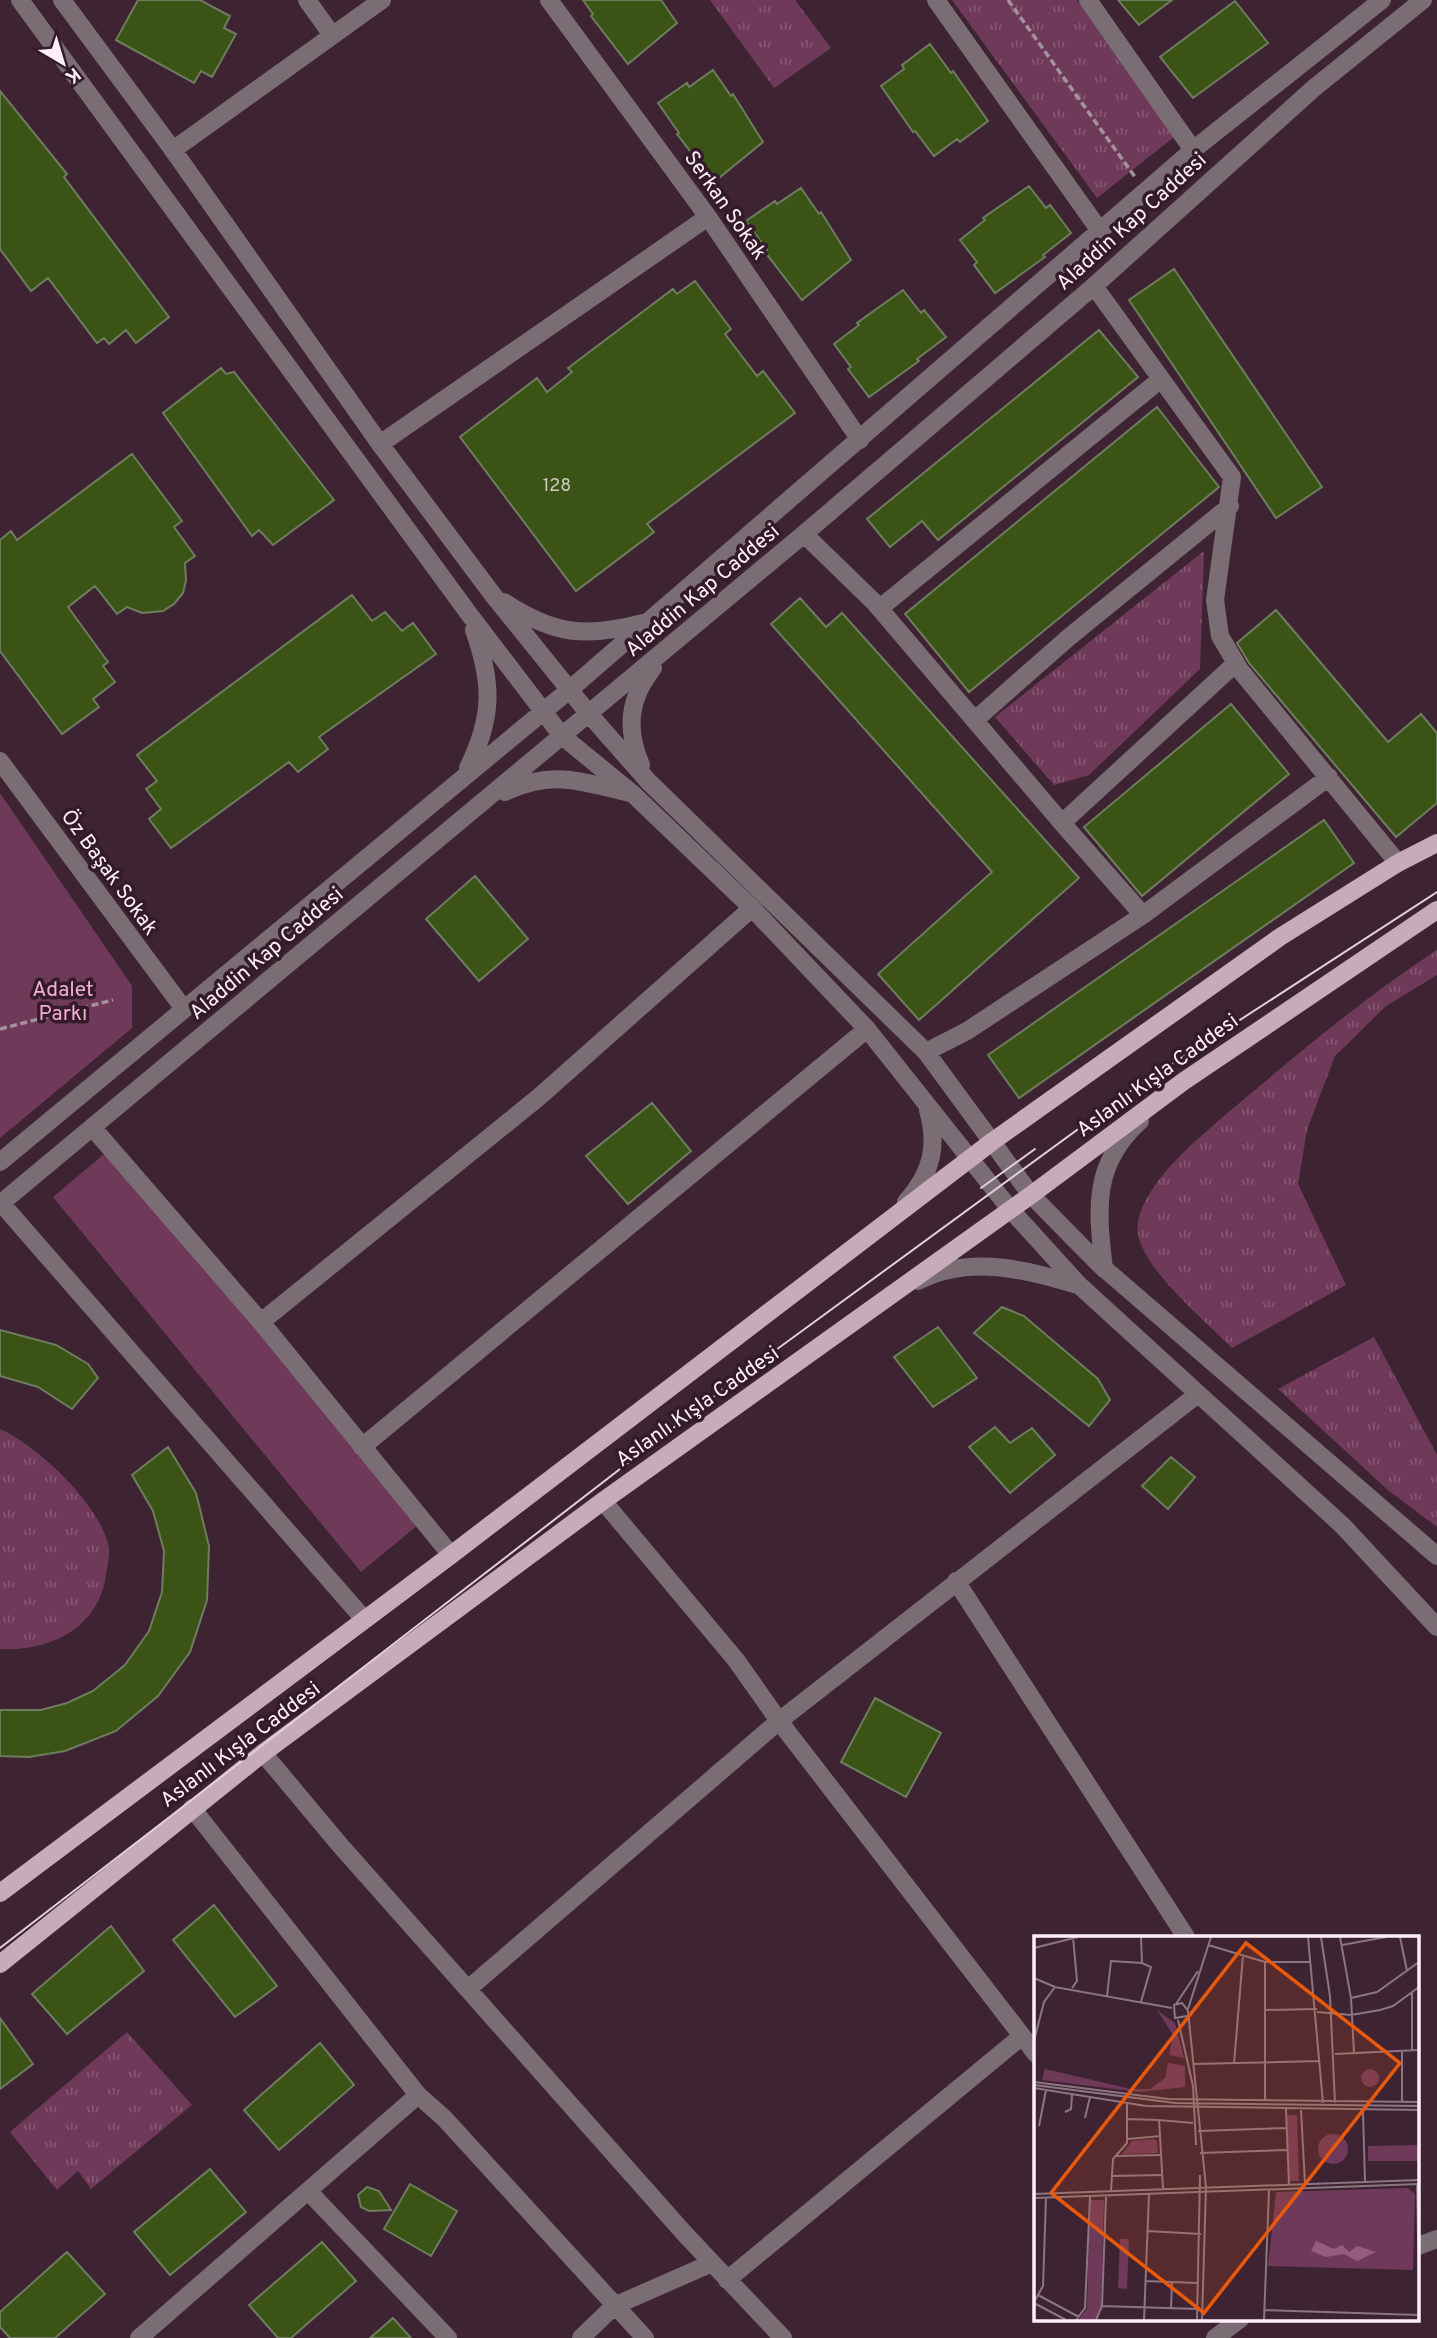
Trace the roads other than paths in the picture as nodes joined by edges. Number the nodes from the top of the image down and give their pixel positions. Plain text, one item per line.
1 (20, 0) edge
2 (62, 0) edge
3 (307, 0) edge
4 (381, 0) edge
5 (549, 0) edge
6 (936, 0) edge
7 (1088, 0) edge
8 (1382, 0) edge
9 (1423, 0) edge
10 (332, 34) junction
11 (173, 150) junction
12 (1193, 150) junction
13 (708, 217) junction
14 (1100, 231) junction
15 (1094, 286) junction
16 (1161, 379) junction
17 (860, 440) junction
18 (380, 444) junction
19 (1230, 506) junction
20 (804, 534) junction
21 (493, 595) junction
22 (880, 608) junction
23 (469, 614) junction
24 (649, 621) junction
25 (670, 645) junction
26 (1236, 663) junction
27 (568, 691) junction
28 (542, 711) junction
29 (589, 714) junction
30 (975, 720) junction
31 (562, 736) junction
32 (0, 761) edge
33 (464, 776) junction
34 (1329, 777) junction
35 (649, 781) junction
36 (633, 794) junction
37 (484, 802) junction
38 (1062, 823) junction
39 (1437, 843) edge
40 (1398, 863) junction
41 (751, 908) junction
42 (1437, 909) edge
43 (1143, 915) junction
44 (184, 1009) junction
45 (867, 1029) junction
46 (926, 1052) junction
47 (1184, 1081) junction
48 (925, 1099) junction
49 (92, 1127) junction
50 (993, 1141) junction
51 (971, 1158) junction
52 (0, 1162) edge
53 (1031, 1195) junction
54 (1, 1203) edge
55 (1010, 1209) junction
56 (891, 1217) junction
57 (1104, 1269) junction
58 (1079, 1285) junction
59 (896, 1292) junction
60 (261, 1322) junction
61 (1198, 1394) junction
62 (362, 1447) junction
63 (603, 1501) junction
64 (451, 1555) junction
65 (1437, 1556) edge
66 (956, 1581) junction
67 (363, 1618) junction
68 (1437, 1627) edge
69 (779, 1721) junction
70 (263, 1753) junction
71 (192, 1808) junction
72 (0, 1892) edge
73 (1185, 1936) edge
74 (0, 1964) edge
75 (468, 1989) junction
76 (1022, 2036) junction
77 (1034, 2051) edge
78 (418, 2095) junction
79 (309, 2192) junction
80 (1437, 2239) edge
81 (1420, 2245) edge
82 (712, 2263) junction
83 (727, 2280) junction
84 (614, 2306) junction
85 (1239, 2320) edge
86 (139, 2338) edge
87 (448, 2338) edge
88 (581, 2338) edge
89 (645, 2338) edge
90 (783, 2338) edge
91 (1215, 2338) edge

1 - 23 street
2 - 11 street
3 - 10 street
4 - 10 street
4 - 11 street
5 - 13 street, Serkan Sokak
6 - 14 street
7 - 12 street
8 - 12 street, Aladdin Kap Caddesi
9 - 15 street, Aladdin Kap Caddesi
10 - 11 street
11 - 18 street
12 - 14 street, Aladdin Kap Caddesi
13 - 17 street, Serkan Sokak
13 - 18 street
14 - 17 street, Aladdin Kap Caddesi
15 - 16 street
15 - 20 street, Aladdin Kap Caddesi
16 - 19 street
16 - 22 street
17 - 24 street, Aladdin Kap Caddesi
18 - 21 street
19 - 26 street
19 - 30 street
20 - 22 street
20 - 25 street, Aladdin Kap Caddesi
21 - 24 street
21 - 27 street
22 - 30 street
23 - 28 street
23 - 33 street
24 - 27 street, Aladdin Kap Caddesi
25 - 29 street, Aladdin Kap Caddesi
25 - 35 street
26 - 34 street
26 - 38 street
27 - 28 street, Aladdin Kap Caddesi
27 - 29 street
28 - 31 street
28 - 33 street, Aladdin Kap Caddesi
29 - 31 street, Aladdin Kap Caddesi
29 - 35 street
30 - 38 street
31 - 36 street
31 - 37 street, Aladdin Kap Caddesi
32 - 44 street, Öz Başak Sokak
33 - 44 street, Aladdin Kap Caddesi
34 - 40 street
34 - 43 street
35 - 46 street
36 - 37 street
36 - 41 street
37 - 49 street, Aladdin Kap Caddesi
38 - 43 street
39 - 40 main road, Aslanlı Kışla Caddesi
40 - 50 main road, Aslanlı Kışla Caddesi
41 - 45 street
41 - 60 street
42 - 47 main road, Aslanlı Kışla Caddesi
43 - 46 street
44 - 52 street, Aladdin Kap Caddesi
45 - 48 street
45 - 62 street
46 - 50 street
47 - 53 main road, Aslanlı Kışla Caddesi
47 - 57 street
48 - 51 street
48 - 56 street
49 - 54 street, Aladdin Kap Caddesi
49 - 60 street
50 - 51 main road, Aslanlı Kışla Caddesi
50 - 53 street
51 - 55 street
51 - 56 main road, Aslanlı Kışla Caddesi
53 - 55 main road, Aslanlı Kışla Caddesi
53 - 57 street
54 - 67 street
55 - 58 street
55 - 59 main road, Aslanlı Kışla Caddesi
56 - 64 main road, Aslanlı Kışla Caddesi
57 - 65 street
58 - 59 street
58 - 61 street
59 - 63 main road, Aslanlı Kışla Caddesi
60 - 62 street
61 - 66 street
61 - 68 street
62 - 64 street
63 - 69 street
63 - 70 main road, Aslanlı Kışla Caddesi
64 - 67 main road, Aslanlı Kışla Caddesi
66 - 69 street
66 - 73 street
67 - 72 main road, Aslanlı Kışla Caddesi
69 - 75 street
69 - 76 street
70 - 71 main road, Aslanlı Kışla Caddesi
70 - 75 street
71 - 74 main road, Aslanlı Kışla Caddesi
71 - 78 street
75 - 82 street
76 - 77 street
76 - 83 street
78 - 79 street
78 - 84 street
79 - 86 street
79 - 87 street
80 - 81 street
82 - 83 street
82 - 84 street
83 - 90 street
84 - 88 street
84 - 89 street
85 - 91 street

